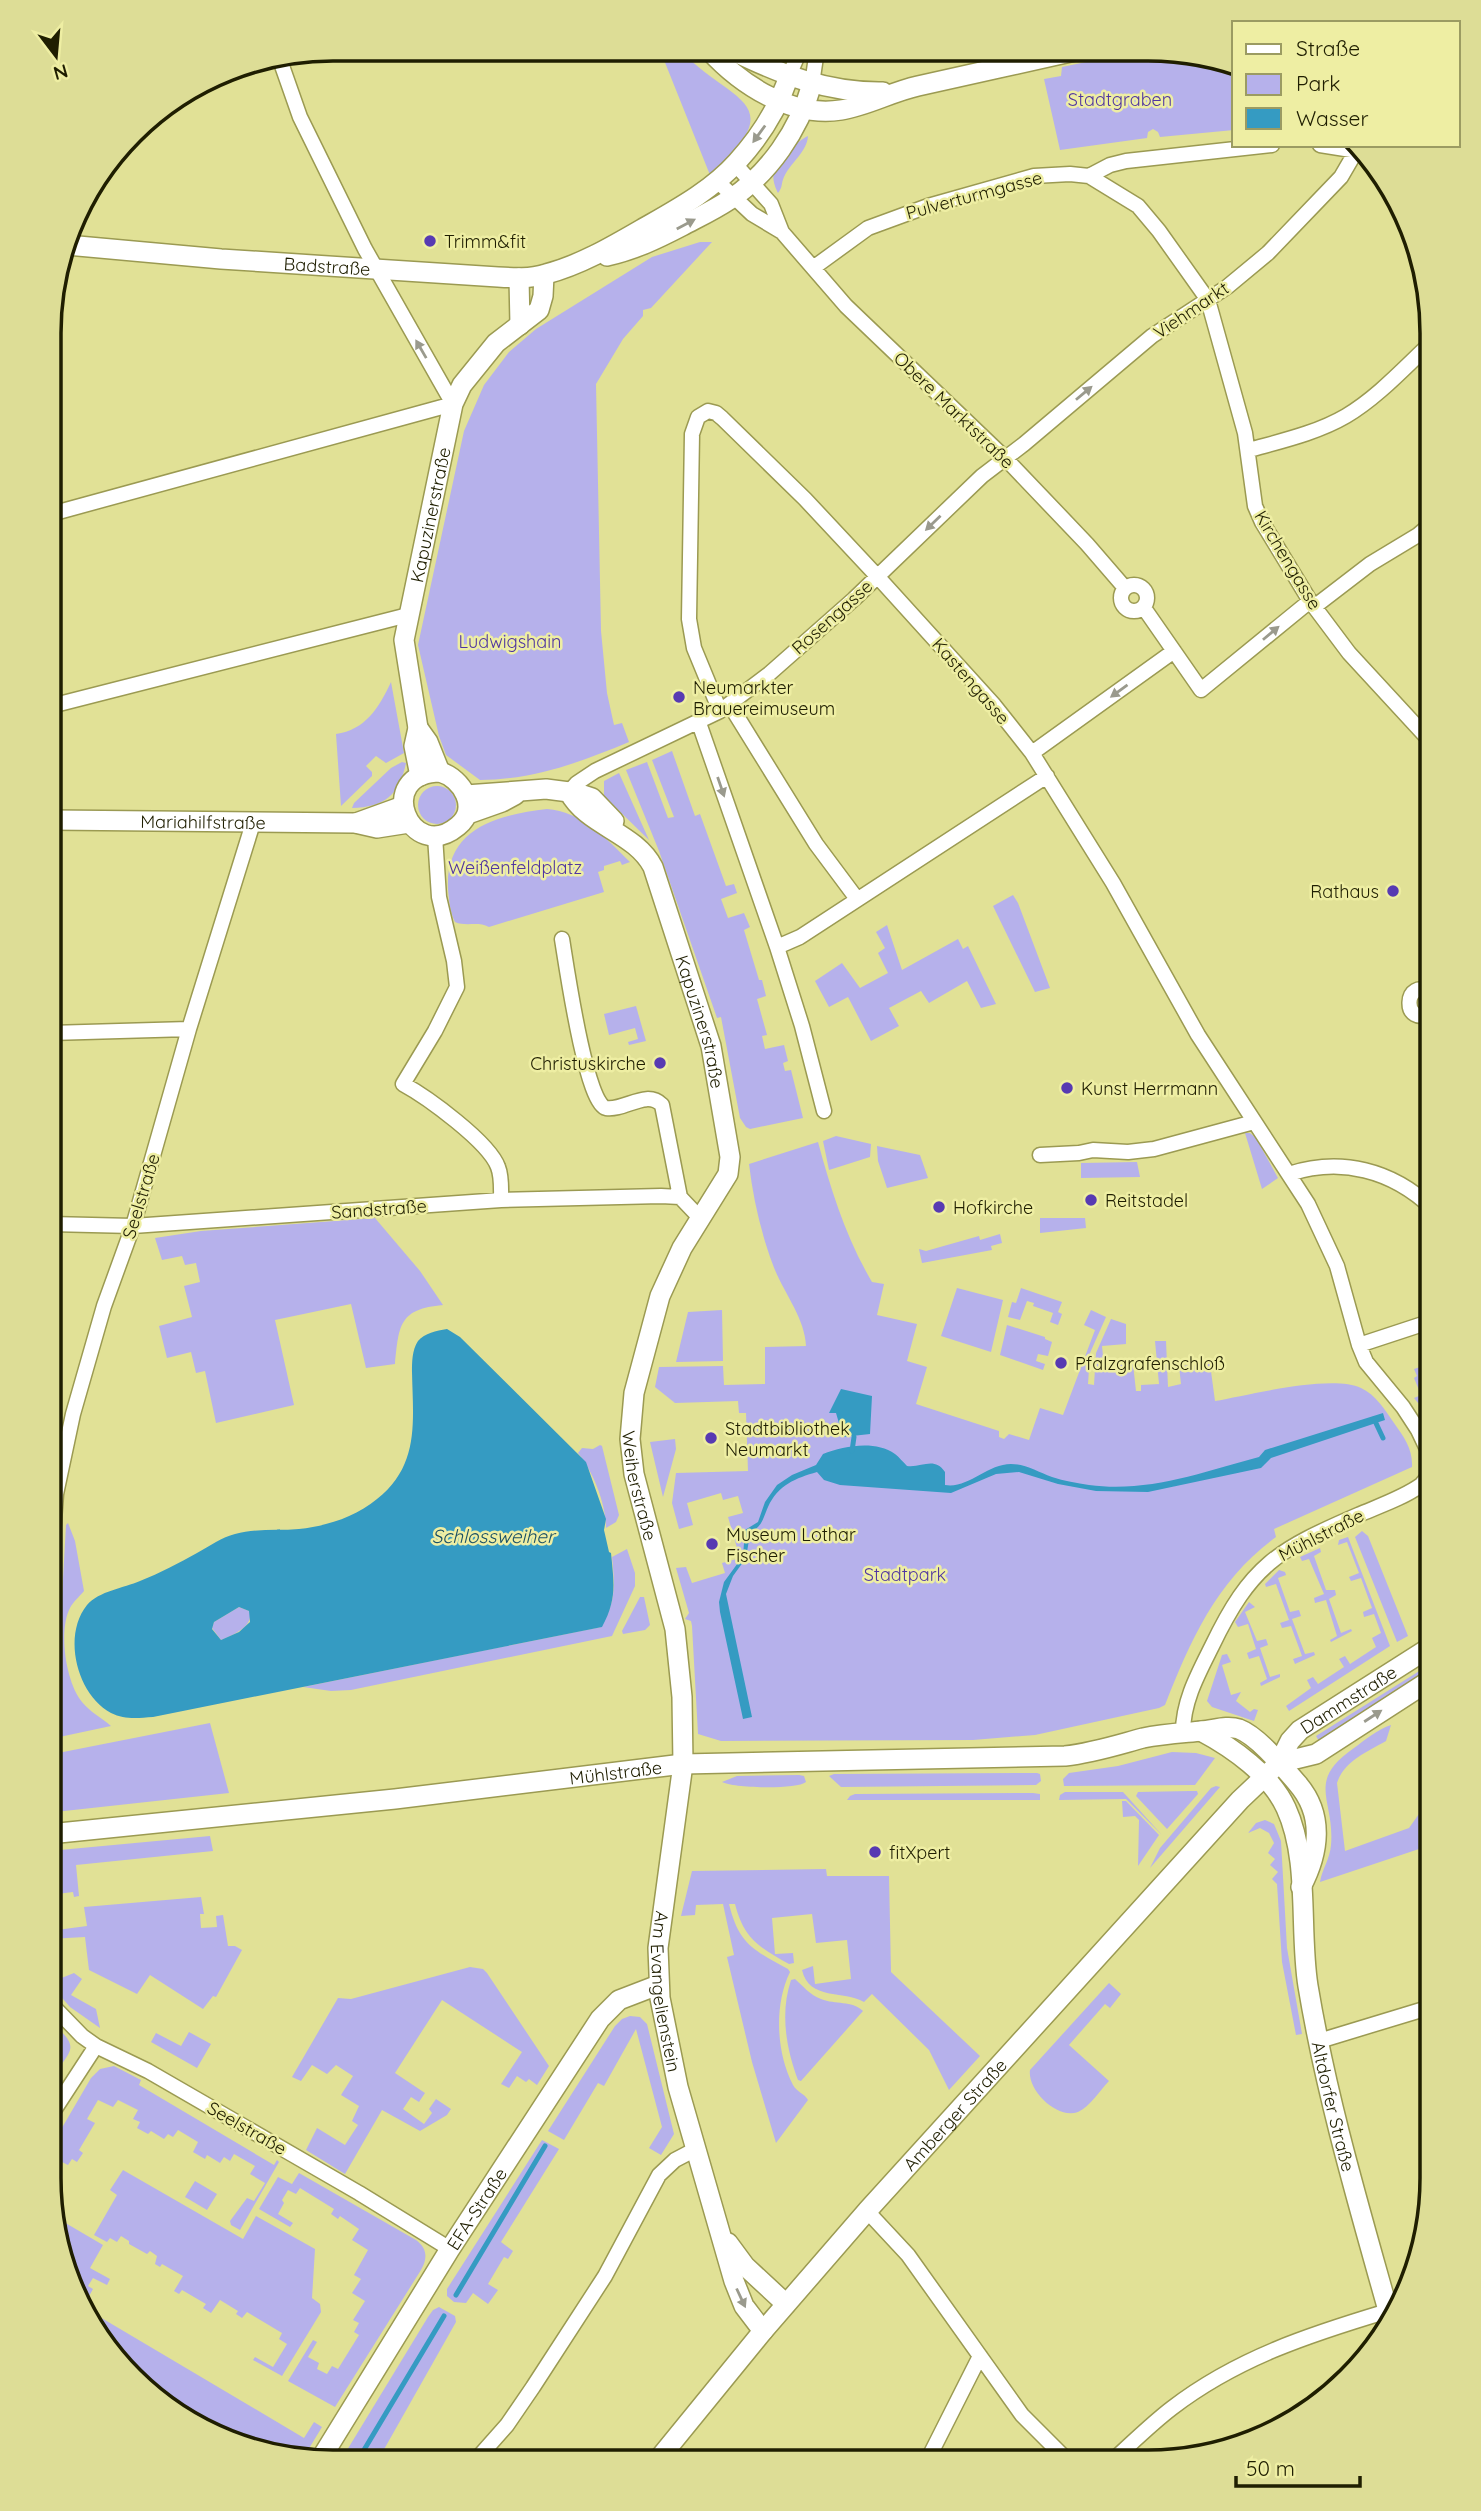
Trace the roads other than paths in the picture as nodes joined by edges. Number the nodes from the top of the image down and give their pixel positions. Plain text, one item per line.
1 (720, 61) edge
2 (756, 61) edge
3 (795, 61) edge
4 (815, 61) edge
5 (1031, 61) edge
6 (282, 66) edge
7 (789, 76) junction
8 (812, 84) junction
9 (898, 91) junction
10 (780, 102) junction
11 (804, 108) junction
12 (1254, 147) edge
13 (1355, 157) edge
14 (735, 164) junction
15 (1089, 176) junction
16 (717, 181) junction
17 (752, 181) junction
18 (733, 197) junction
19 (782, 232) junction
20 (76, 246) edge
21 (586, 260) junction
22 (813, 268) junction
23 (376, 269) junction
24 (544, 275) junction
25 (519, 278) junction
26 (1208, 300) junction
27 (520, 325) junction
28 (1420, 353) edge
29 (453, 404) junction
30 (1249, 450) junction
31 (1005, 458) junction
32 (61, 511) edge
33 (1420, 533) edge
34 (877, 576) junction
35 (1312, 604) junction
36 (408, 615) junction
37 (1174, 651) junction
38 (61, 703) edge
39 (725, 708) junction
40 (699, 723) junction
41 (418, 728) junction
42 (1420, 730) edge
43 (1032, 753) junction
44 (440, 772) junction
45 (420, 776) junction
46 (1047, 776) junction
47 (569, 792) junction
48 (467, 805) junction
49 (406, 815) junction
50 (61, 820) edge
51 (253, 823) junction
52 (435, 836) junction
53 (857, 899) junction
54 (562, 939) dead end
55 (777, 947) junction
56 (1420, 990) edge
57 (1420, 1016) edge
58 (189, 1029) junction
59 (61, 1033) edge
60 (824, 1111) dead end
61 (1254, 1122) junction
62 (1040, 1155) dead end
63 (1289, 1174) junction
64 (680, 1197) junction
65 (1420, 1199) edge
66 (501, 1200) junction
67 (700, 1218) junction
68 (61, 1224) edge
69 (133, 1226) junction
70 (1420, 1325) edge
71 (1359, 1345) junction
72 (1420, 1434) edge
73 (61, 1473) edge
74 (1420, 1486) edge
75 (1420, 1654) edge
76 (1420, 1687) edge
77 (1192, 1732) junction
78 (1279, 1763) junction
79 (683, 1764) junction
80 (1264, 1777) junction
81 (61, 1834) edge
82 (1301, 1887) junction
83 (658, 1985) junction
84 (1420, 2011) edge
85 (61, 2014) edge
86 (1319, 2041) junction
87 (96, 2046) junction
88 (61, 2100) edge
89 (695, 2149) junction
90 (867, 2211) junction
91 (713, 2214) junction
92 (450, 2249) junction
93 (786, 2304) junction
94 (1387, 2307) edge
95 (1381, 2318) edge
96 (763, 2331) junction
97 (980, 2356) junction
98 (326, 2450) edge
99 (484, 2450) edge
100 (666, 2450) edge
101 (933, 2450) edge
102 (1057, 2450) edge
103 (1124, 2450) edge

1 - 10 street
2 - 7 street
3 - 7 street
4 - 8 street
5 - 9 street
6 - 23 street
7 - 8 street
7 - 10 street, Badstraße
8 - 9 street
8 - 11 street, Badstraße
9 - 11 street
10 - 11 street
10 -> 14 street, Badstraße
11 - 17 street, Badstraße
12 - 15 street, Pulverturmgasse
13 - 26 street, Viehmarkt
14 - 16 street, Badstraße
14 - 17 street, Obere Marktstraße
15 - 22 street, Pulverturmgasse
15 - 26 street
16 - 18 street, Obere Marktstraße
16 - 21 street, Badstraße
17 - 18 street, Badstraße
17 - 19 street, Obere Marktstraße
18 - 19 street, Obere Marktstraße
21 -> 18 street, Badstraße
19 - 22 street, Obere Marktstraße
20 - 23 street, Badstraße
21 - 24 street, Badstraße
22 - 31 street, Obere Marktstraße
23 - 25 street, Badstraße
29 -> 23 street
24 - 25 street, Badstraße
24 - 27 street, Kapuzinerstraße
25 - 27 street
26 - 30 street, Kirchengasse
31 -> 26 street, Viehmarkt
27 - 29 street, Kapuzinerstraße
28 - 30 street
29 - 32 street
29 - 36 street, Kapuzinerstraße
30 - 35 street, Kirchengasse
31 -> 34 street, Rosengasse
31 - 37 street, Obere Marktstraße
33 - 35 street
34 - 39 street, Rosengasse
34 - 39 street, Kastengasse
34 - 43 street, Kastengasse
37 -> 35 street, Obere Marktstraße
35 - 42 street, Kirchengasse
36 - 38 street
36 - 41 street, Kapuzinerstraße
37 -> 43 street
39 - 40 street, Rosengasse
39 - 53 street
40 - 47 street, Rosengasse
40 -> 55 street
41 - 44 street, Kapuzinerstraße
41 - 45 street, Kapuzinerstraße
43 - 46 street, Kastengasse
44 - 45 street
44 - 48 street
45 - 49 street
46 - 53 street
46 - 61 street, Kastengasse
47 - 48 street
47 - 67 street, Kapuzinerstraße
48 - 52 street
49 - 51 street, Mariahilfstraße
49 - 52 street
50 - 51 street, Mariahilfstraße
51 - 58 street, Seelstraße
52 - 66 street
53 - 55 street
54 - 64 street
55 - 60 street
56 - 57 street
58 - 59 street
58 - 69 street, Seelstraße
61 - 62 street
61 - 63 street, Kastengasse
63 - 65 street
63 - 71 street, Kastengasse
64 - 66 street, Sandstraße
64 - 67 street
66 - 69 street, Sandstraße
67 - 79 street, Weiherstraße
68 - 69 street, Sandstraße
69 - 73 street, Seelstraße
70 - 71 street
71 - 72 street, Kastengasse
74 - 77 street, Mühlstraße
75 - 78 street, Dammstraße
78 -> 76 street, Dammstraße
77 - 78 street, Mühlstraße
77 - 79 street, Mühlstraße
77 - 80 street
78 - 80 street, Dammstraße
78 - 82 street, Altdorfer Straße
79 - 81 street, Mühlstraße
79 - 83 street, Am Evangelienstein
80 - 82 street, Altdorfer Straße
80 - 90 street, Amberger Straße
82 - 86 street, Altdorfer Straße
83 - 89 street, Am Evangelienstein
83 - 92 street, EFA-Straße
84 - 86 street
85 - 87 street, Seelstraße
86 - 94 street, Altdorfer Straße
87 - 88 street
87 - 92 street, Seelstraße
89 - 91 street, Am Evangelienstein
89 - 99 street
90 - 93 street, Amberger Straße
90 - 97 street
91 - 93 street, Am Evangelienstein
91 -> 96 street, Am Evangelienstein
92 - 98 street, EFA-Straße
93 - 96 street, Amberger Straße
95 - 103 street
96 - 100 street, Amberger Straße
97 - 101 street
97 - 102 street

